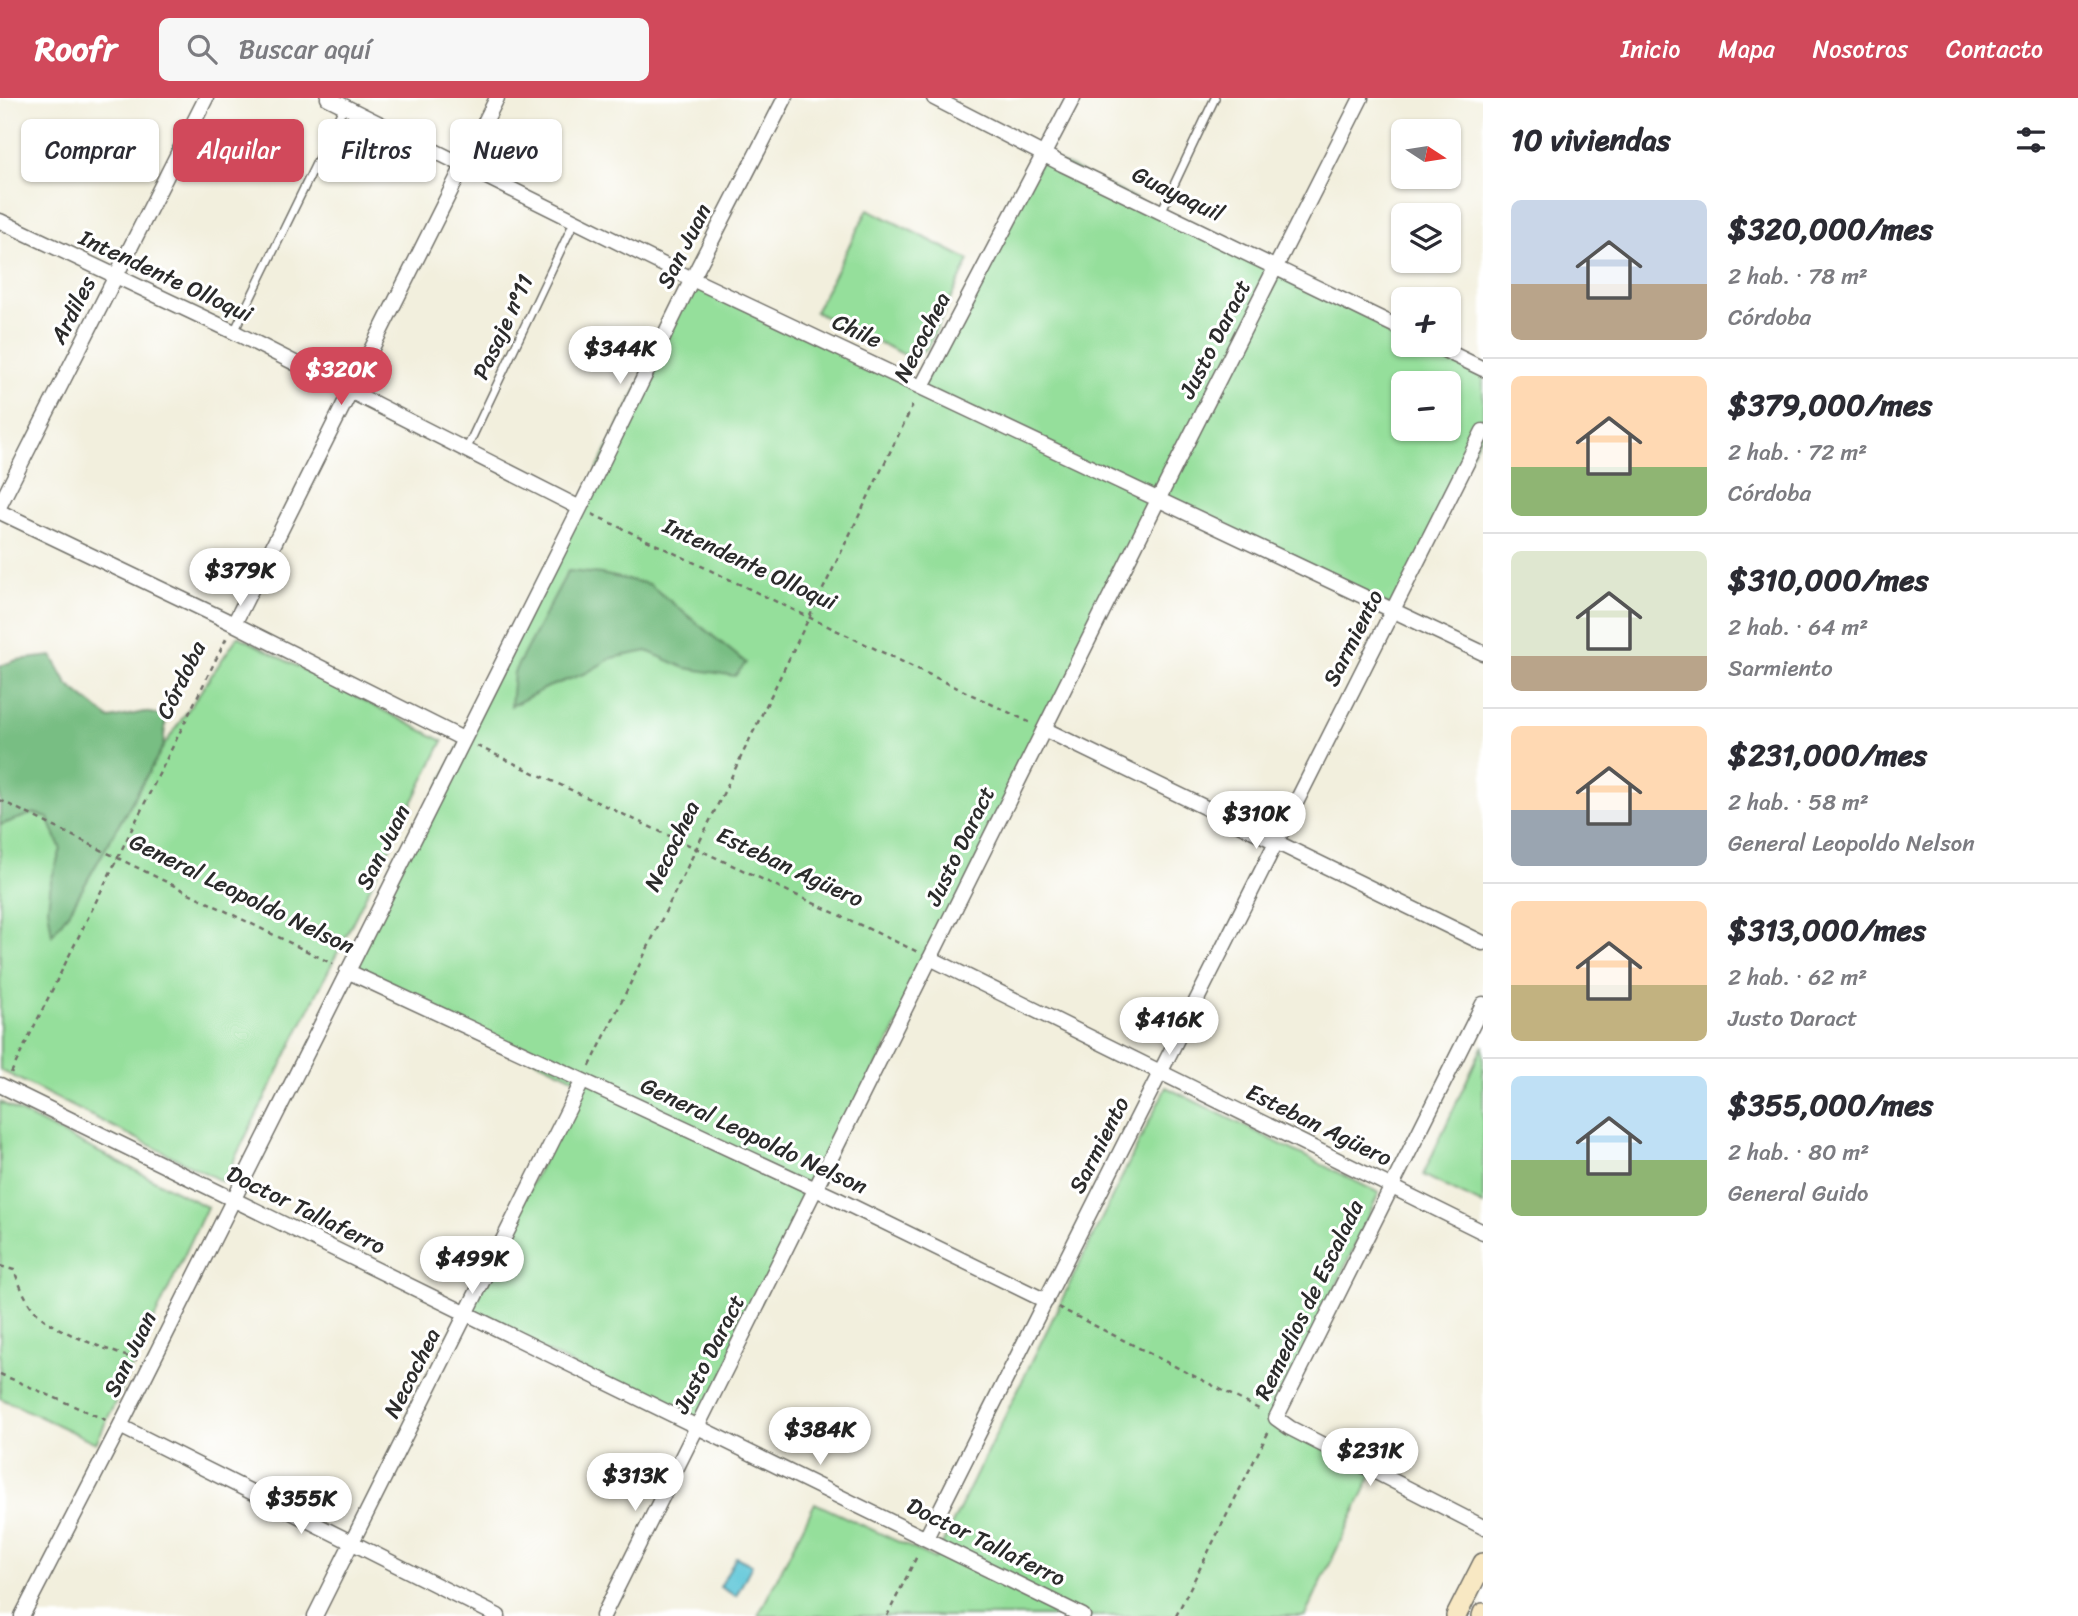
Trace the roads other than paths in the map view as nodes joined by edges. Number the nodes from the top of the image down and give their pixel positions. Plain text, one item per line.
1 (206, 98) edge
2 (328, 98) edge
3 (497, 98) edge
4 (785, 98) edge
5 (934, 98) edge
6 (1073, 98) edge
7 (1214, 98) edge
8 (1361, 98) edge
9 (345, 106) junction
10 (486, 119) edge
11 (1044, 154) junction
12 (450, 158) edge
13 (454, 182) edge
14 (498, 182) edge
15 (1162, 210) junction
16 (575, 220) junction
17 (0, 221) edge
18 (1277, 268) junction
19 (116, 277) junction
20 (692, 279) junction
21 (1391, 324) edge
22 (234, 332) junction
23 (1458, 357) edge
24 (1483, 369) edge
25 (922, 386) junction
26 (349, 391) junction
27 (1483, 431) edge
28 (466, 452) junction
29 (1159, 498) junction
30 (0, 505) edge
31 (580, 508) junction
32 (0, 512) edge
33 (1394, 609) junction
34 (234, 624) junction
35 (1483, 653) edge
36 (1044, 729) junction
37 (463, 739) junction
38 (1277, 842) junction
39 (1483, 943) edge
40 (930, 958) junction
41 (346, 971) junction
42 (1483, 1004) edge
43 (1161, 1072) junction
44 (582, 1082) junction
45 (2, 1086) edge
46 (1391, 1186) junction
47 (817, 1191) junction
48 (232, 1200) junction
49 (1483, 1232) edge
50 (1046, 1301) junction
51 (467, 1313) junction
52 (120, 1426) junction
53 (698, 1426) junction
54 (1483, 1527) edge
55 (926, 1538) junction
56 (353, 1542) junction
57 (1483, 1563) edge
58 (22, 1616) edge
59 (315, 1616) edge
60 (498, 1616) edge
61 (603, 1616) edge
62 (1083, 1616) edge
63 (1456, 1616) edge

1 - 19 street, Ardiles
2 - 9 street, Chile
3 - 10 street, Córdoba
4 - 20 street, San Juan
5 - 11 street, Guayaquil
6 - 11 street, Necochea
7 - 15 lane
8 - 18 street, Justo Daract
9 - 12 street, Chile
9 - 22 lane
11 - 15 street, Guayaquil
11 - 25 street, Necochea
13 - 26 street, Córdoba
14 - 16 street, Chile
15 - 18 street, Guayaquil
16 - 20 street, Chile
16 - 28 lane, Pasaje nº11
17 - 19 street, Intendente Olloqui
18 - 21 street, Guayaquil
18 - 29 street, Justo Daract
19 - 22 street, Intendente Olloqui
19 - 30 street, Ardiles
20 - 25 street, Chile
20 - 31 street, San Juan
22 - 26 street, Intendente Olloqui
23 - 24 street
25 - 29 street, Chile
26 - 28 street, Intendente Olloqui
26 - 34 street, Córdoba
27 - 33 street, Sarmiento
28 - 31 street, Intendente Olloqui
29 - 33 street, Chile
29 - 36 street, Justo Daract
31 - 37 street, San Juan
32 - 34 street
33 - 35 street, Chile
33 - 38 street, Sarmiento
34 - 37 street
36 - 38 street
36 - 40 street, Justo Daract
37 - 41 street, San Juan
38 - 39 street
38 - 43 street, Sarmiento
40 - 43 street, Esteban Agüero
40 - 47 street, Justo Daract
41 - 44 street, General Leopoldo Nelson
41 - 48 street, San Juan
42 - 46 street, Remedios de Escalada
43 - 46 street, Esteban Agüero
43 - 50 street, Sarmiento
44 - 47 street, General Leopoldo Nelson
44 - 51 street, Necochea
45 - 48 street, Doctor Tallaferro
46 - 49 street, Esteban Agüero
46 - 54 street, Remedios de Escalada
47 - 50 street, General Leopoldo Nelson
47 - 53 street, Justo Daract
48 - 51 street, Doctor Tallaferro
48 - 52 street, San Juan
50 - 55 street, Sarmiento
51 - 53 street, Doctor Tallaferro
51 - 56 street, Necochea
52 - 56 street
52 - 58 street, San Juan
53 - 55 street, Doctor Tallaferro
53 - 61 street, Justo Daract
55 - 62 street, Doctor Tallaferro
56 - 59 street, Necochea
56 - 60 street
57 - 63 street

